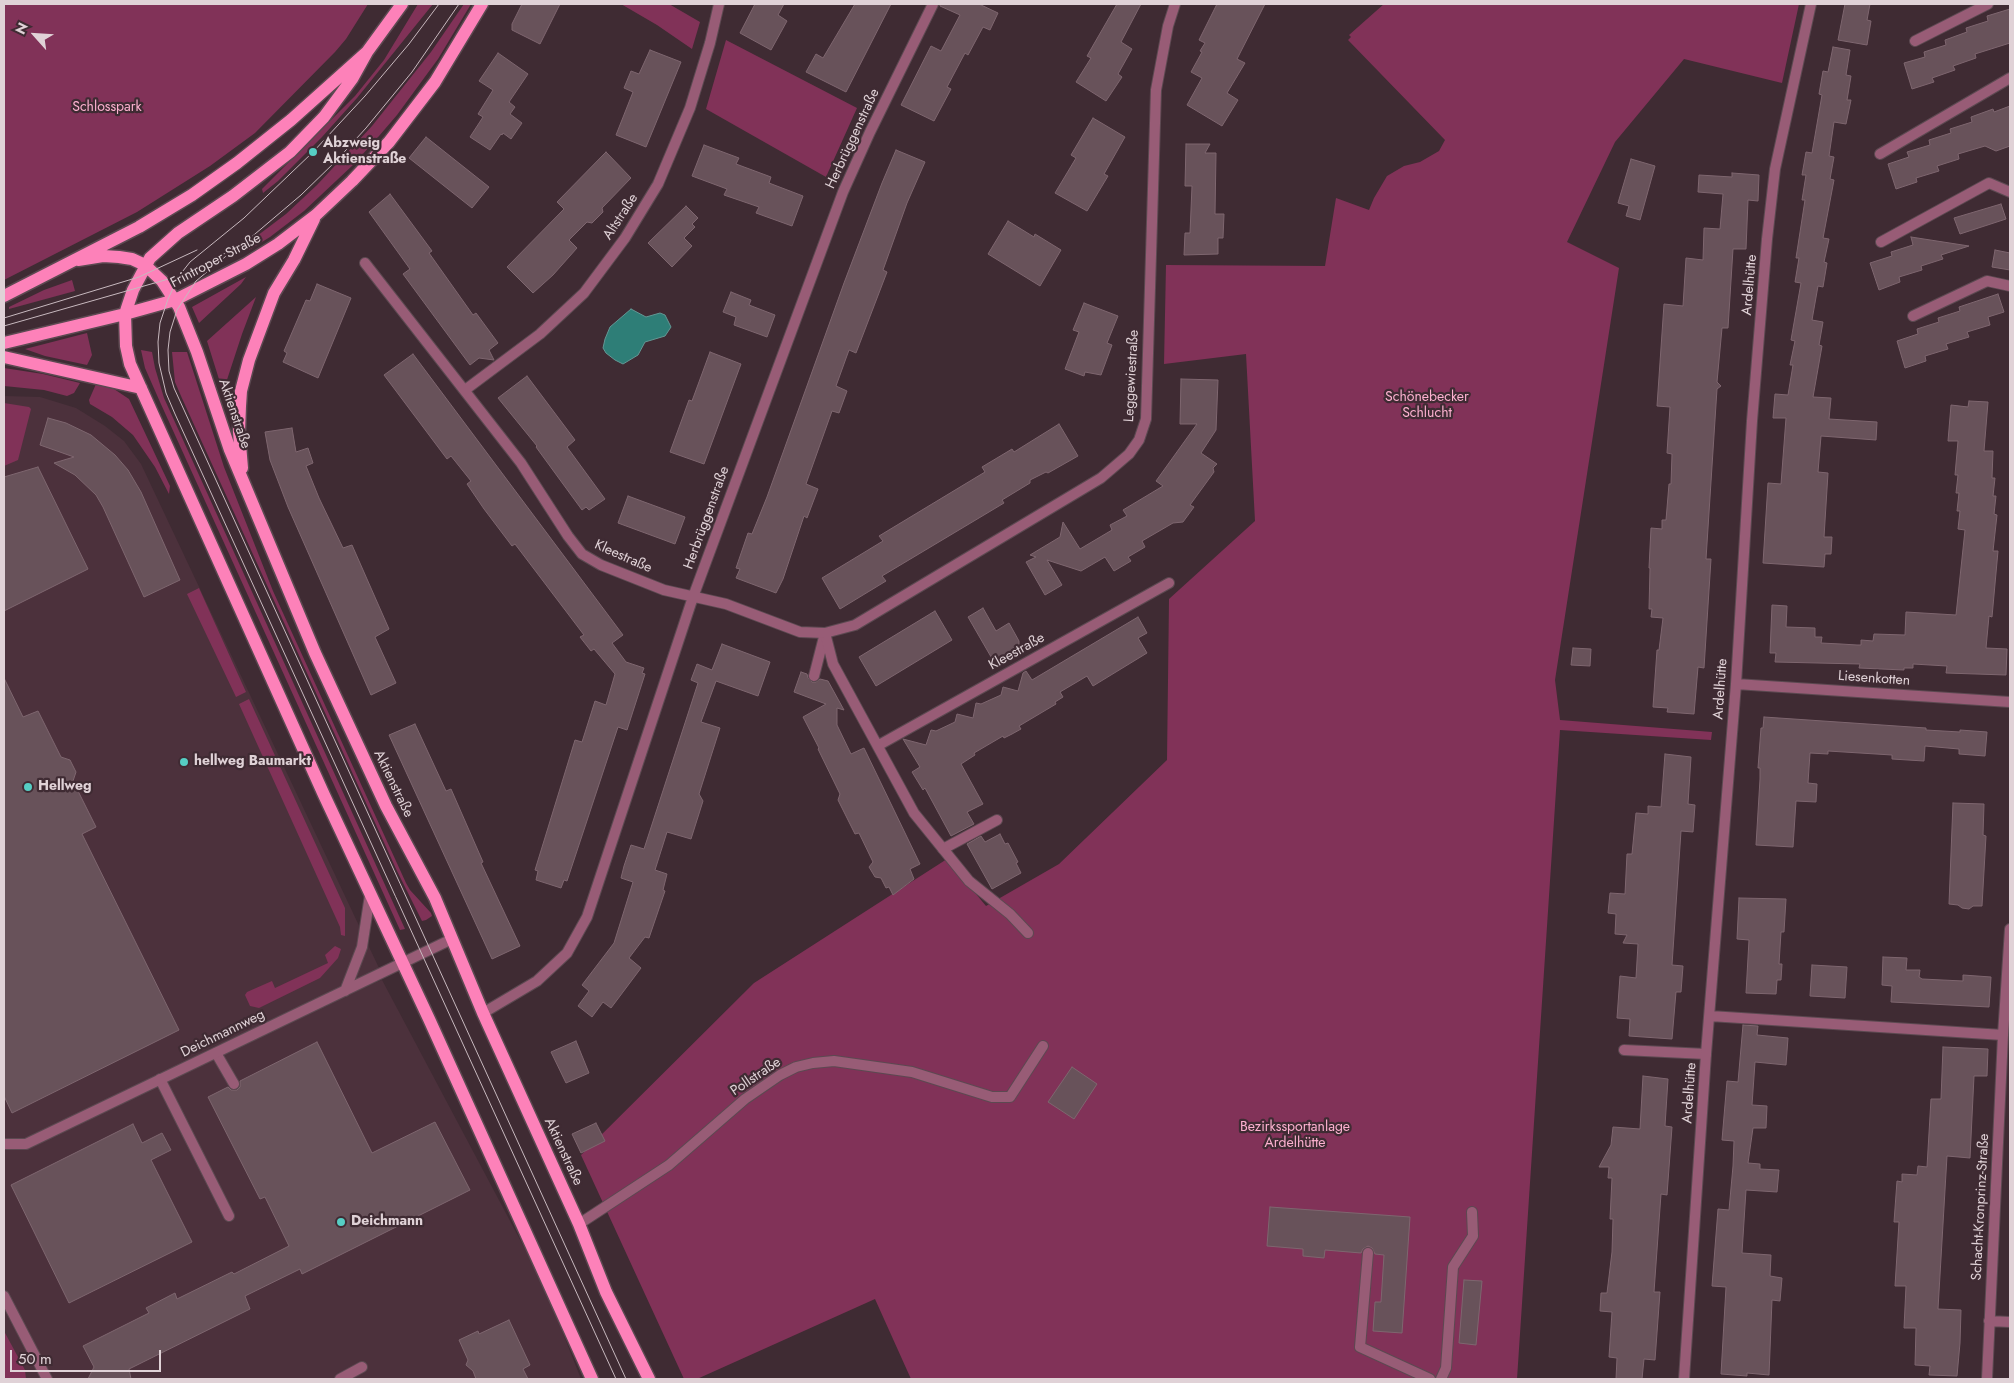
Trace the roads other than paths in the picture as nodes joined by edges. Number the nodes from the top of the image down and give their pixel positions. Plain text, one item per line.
1 (402, 4) edge
2 (482, 4) edge
3 (719, 4) edge
4 (933, 4) edge
5 (1176, 4) edge
6 (1811, 4) edge
7 (1988, 4) edge
8 (1915, 42) dead end
9 (367, 52) junction
10 (2010, 78) edge
11 (1880, 154) dead end
12 (2010, 192) edge
13 (316, 215) junction
14 (1881, 242) dead end
15 (78, 260) junction
16 (365, 263) dead end
17 (145, 265) junction
18 (2010, 286) edge
19 (4, 296) edge
20 (175, 300) junction
21 (125, 314) junction
22 (1913, 316) dead end
23 (4, 343) edge
24 (4, 357) edge
25 (141, 388) junction
26 (465, 390) junction
27 (244, 480) junction
28 (1169, 583) dead end
29 (693, 597) junction
30 (825, 632) junction
31 (814, 676) dead end
32 (1736, 684) junction
33 (2010, 702) edge
34 (879, 745) junction
35 (997, 820) dead end
36 (943, 849) junction
37 (370, 895) junction
38 (2010, 929) edge
39 (1028, 933) dead end
40 (452, 939) junction
41 (402, 962) junction
42 (345, 991) junction
43 (482, 1013) junction
44 (1710, 1016) junction
45 (2003, 1035) junction
46 (1043, 1046) dead end
47 (1624, 1050) dead end
48 (216, 1053) junction
49 (1706, 1054) junction
50 (160, 1079) junction
51 (234, 1084) dead end
52 (4, 1144) edge
53 (1472, 1212) dead end
54 (229, 1216) dead end
55 (579, 1224) junction
56 (1368, 1253) dead end
57 (4, 1296) edge
58 (1989, 1321) junction
59 (2010, 1322) edge
60 (362, 1367) dead end
61 (47, 1379) edge
62 (340, 1379) edge
63 (592, 1379) edge
64 (649, 1379) edge
65 (1430, 1379) edge
66 (1441, 1379) edge
67 (1684, 1379) edge
68 (1987, 1379) edge

1 - 9 main road
2 - 13 main road, Frintroper Straße
3 - 26 street, Altstraße
4 - 29 street, Herbrüggenstraße
5 - 30 street, Leggewiestraße
6 - 32 street, Ardelhütte
7 - 8 street
9 - 15 main road
9 - 17 main road
10 - 11 street
12 - 14 street
13 - 20 main road, Frintroper Straße
13 - 27 main road
15 - 17 main road, Aktienstraße
15 - 19 main road
16 - 26 street, Kleestraße
17 - 20 main road, Aktienstraße
17 - 21 main road
18 - 22 street
20 - 21 main road, Frintroper Straße
20 - 27 main road, Aktienstraße
21 - 23 main road, Frintroper Straße
21 - 25 main road
24 - 25 main road
25 - 37 main road
26 - 29 street, Kleestraße
27 - 40 main road, Aktienstraße
28 - 34 street, Kleestraße
29 - 30 street, Kleestraße
29 - 43 street, Herbrüggenstraße
30 - 31 street
30 - 34 street
32 - 33 street, Liesenkotten
32 - 44 street, Ardelhütte
34 - 36 street
35 - 36 street
36 - 39 street
37 - 41 main road
37 - 42 street
38 - 45 street, Schacht-Kronprinz-Straße
40 - 41 street, Deichmannweg
40 - 43 main road, Aktienstraße
41 - 42 street, Deichmannweg
41 - 63 main road
42 - 48 street, Deichmannweg
43 - 55 main road, Aktienstraße
44 - 45 street
44 - 49 street, Ardelhütte
45 - 58 street, Schacht-Kronprinz-Straße
46 - 55 street, Pollstraße
47 - 49 street
48 - 50 street, Deichmannweg
48 - 51 street
49 - 67 street, Ardelhütte
50 - 52 street, Deichmannweg
50 - 54 street
53 - 66 street
55 - 64 main road, Aktienstraße
56 - 65 street
57 - 61 street
58 - 59 street
58 - 68 street, Schacht-Kronprinz-Straße
60 - 62 street

